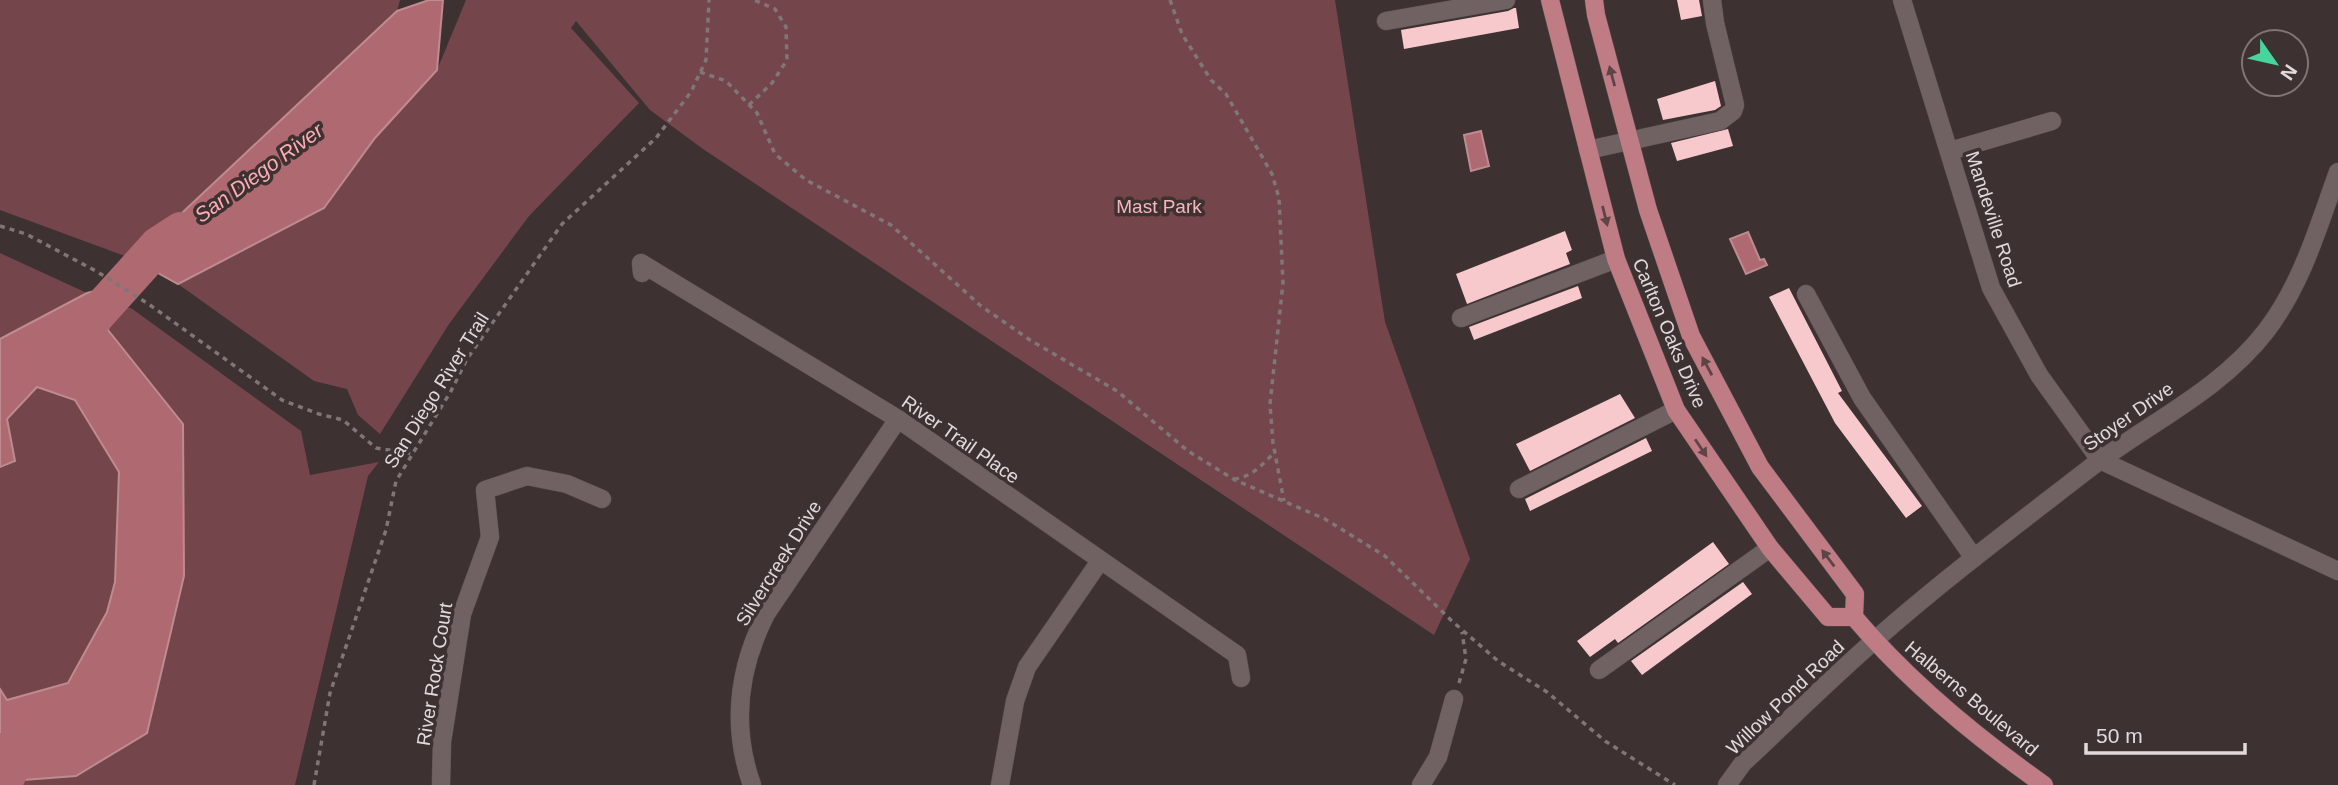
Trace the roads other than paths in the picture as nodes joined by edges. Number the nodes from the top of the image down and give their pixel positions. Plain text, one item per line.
1 (1506, 0) edge
2 (1550, 0) edge
3 (1594, 0) edge
4 (1712, 0) edge
5 (1902, 0) edge
6 (1386, 21) dead end
7 (2052, 121) dead end
8 (1630, 141) junction
9 (1588, 150) junction
10 (1950, 151) junction
11 (2338, 172) edge
12 (1616, 259) junction
13 (642, 273) dead end
14 (1806, 294) dead end
15 (1461, 318) dead end
16 (1676, 410) junction
17 (898, 419) junction
18 (2100, 460) junction
19 (1519, 489) dead end
20 (602, 499) dead end
21 (1770, 548) junction
22 (1974, 558) junction
23 (1100, 561) junction
24 (2338, 571) edge
25 (1854, 617) junction
26 (1874, 641) junction
27 (1599, 670) dead end
28 (1241, 678) dead end
29 (1454, 699) road end
30 (441, 785) edge
31 (752, 785) edge
32 (1000, 785) edge
33 (1421, 785) edge
34 (1727, 785) edge
35 (2044, 785) edge

1 - 6 street
2 - 9 main road, Carlton Oaks Drive
8 -> 3 main road, Carlton Oaks Drive
4 - 8 street
5 - 10 street, Mandeville Road
7 - 10 street
8 - 9 street
25 -> 8 main road, Carlton Oaks Drive
9 -> 12 main road, Carlton Oaks Drive
10 - 18 street, Mandeville Road
11 - 18 street, Stoyer Drive
12 - 15 street
12 - 16 main road, Carlton Oaks Drive
13 - 17 street, River Trail Place
14 - 22 street
16 - 19 street
16 -> 21 main road, Carlton Oaks Drive
17 - 23 street, River Trail Place
17 - 31 street, Silvercreek Drive
18 - 22 street, Stoyer Drive
18 - 24 street, Mandeville Road
20 - 30 street, River Rock Court
21 - 25 main road, Carlton Oaks Drive
21 - 27 street
22 - 26 street, Stoyer Drive
23 - 28 street, River Trail Place
23 - 32 street
25 - 26 main road, Carlton Oaks Drive
26 - 34 street, Willow Pond Road
26 - 35 main road, Halberns Boulevard
29 - 33 street

